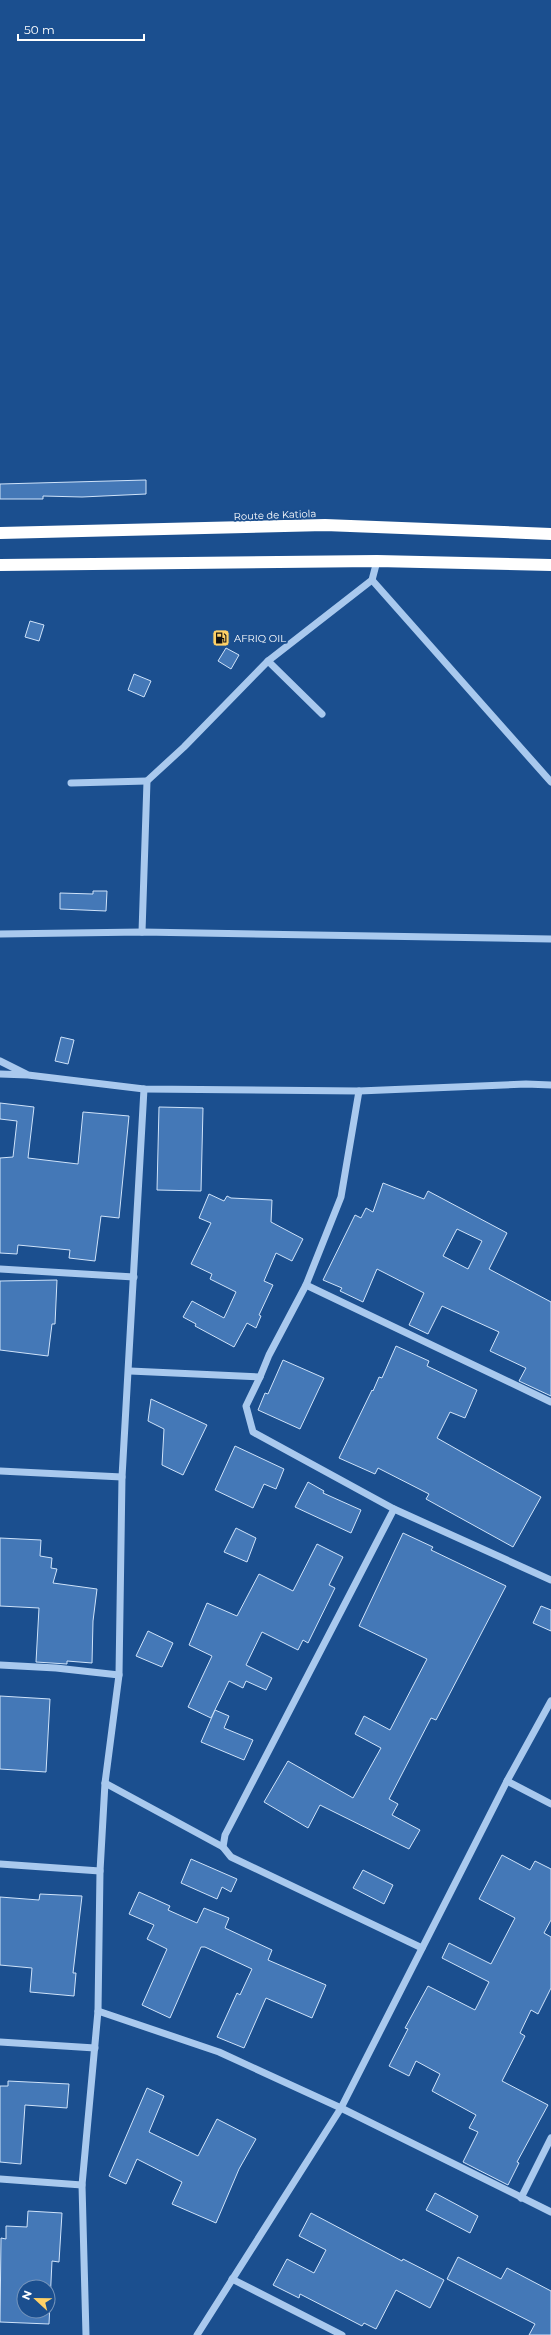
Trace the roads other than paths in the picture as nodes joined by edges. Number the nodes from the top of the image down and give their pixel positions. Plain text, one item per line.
1 (0, 532) edge
2 (551, 534) edge
3 (377, 561) junction
4 (0, 565) edge
5 (551, 565) edge
6 (372, 580) junction
7 (268, 661) junction
8 (322, 714) dead end
9 (147, 781) junction
10 (551, 782) edge
11 (71, 783) dead end
12 (142, 932) junction
13 (0, 934) edge
14 (551, 939) edge
15 (0, 1061) edge
16 (0, 1074) edge
17 (28, 1075) junction
18 (551, 1085) edge
19 (144, 1089) junction
20 (359, 1091) junction
21 (0, 1268) edge
22 (134, 1277) junction
23 (306, 1285) junction
24 (130, 1371) junction
25 (260, 1377) junction
26 (551, 1402) edge
27 (0, 1470) edge
28 (122, 1477) junction
29 (394, 1509) junction
30 (551, 1580) edge
31 (0, 1665) edge
32 (119, 1675) junction
33 (551, 1701) edge
34 (507, 1782) junction
35 (105, 1783) junction
36 (551, 1804) edge
37 (223, 1847) junction
38 (0, 1864) edge
39 (100, 1871) junction
40 (422, 1948) junction
41 (98, 2011) junction
42 (0, 2042) edge
43 (95, 2048) junction
44 (341, 2108) junction
45 (551, 2138) edge
46 (0, 2179) edge
47 (82, 2185) junction
48 (521, 2198) junction
49 (551, 2212) edge
50 (232, 2280) junction
51 (86, 2335) edge
52 (198, 2335) edge
53 (342, 2335) edge

1 - 2 highway, Route de Katiola
3 - 4 highway
3 - 5 highway
3 - 6 street
6 - 7 street
6 - 10 street
7 - 8 street
7 - 9 street
9 - 11 street
9 - 12 street
12 - 13 street
12 - 14 street
15 - 17 street
16 - 17 street
17 - 19 street
18 - 20 street
19 - 20 street
19 - 22 street
20 - 23 street
21 - 22 street
22 - 24 street
23 - 25 street
23 - 26 street
24 - 25 street
24 - 28 street
25 - 29 street
27 - 28 street
28 - 32 street
29 - 30 street
29 - 37 street
31 - 32 street
32 - 35 street
33 - 34 street
34 - 36 street
34 - 40 street
35 - 37 street
35 - 39 street
37 - 40 street
38 - 39 street
39 - 41 street
40 - 44 street
41 - 43 street
41 - 44 street
42 - 43 street
43 - 47 street
44 - 48 street
44 - 50 street
45 - 48 street
46 - 47 street
47 - 51 street
48 - 49 street
50 - 52 street
50 - 53 street

